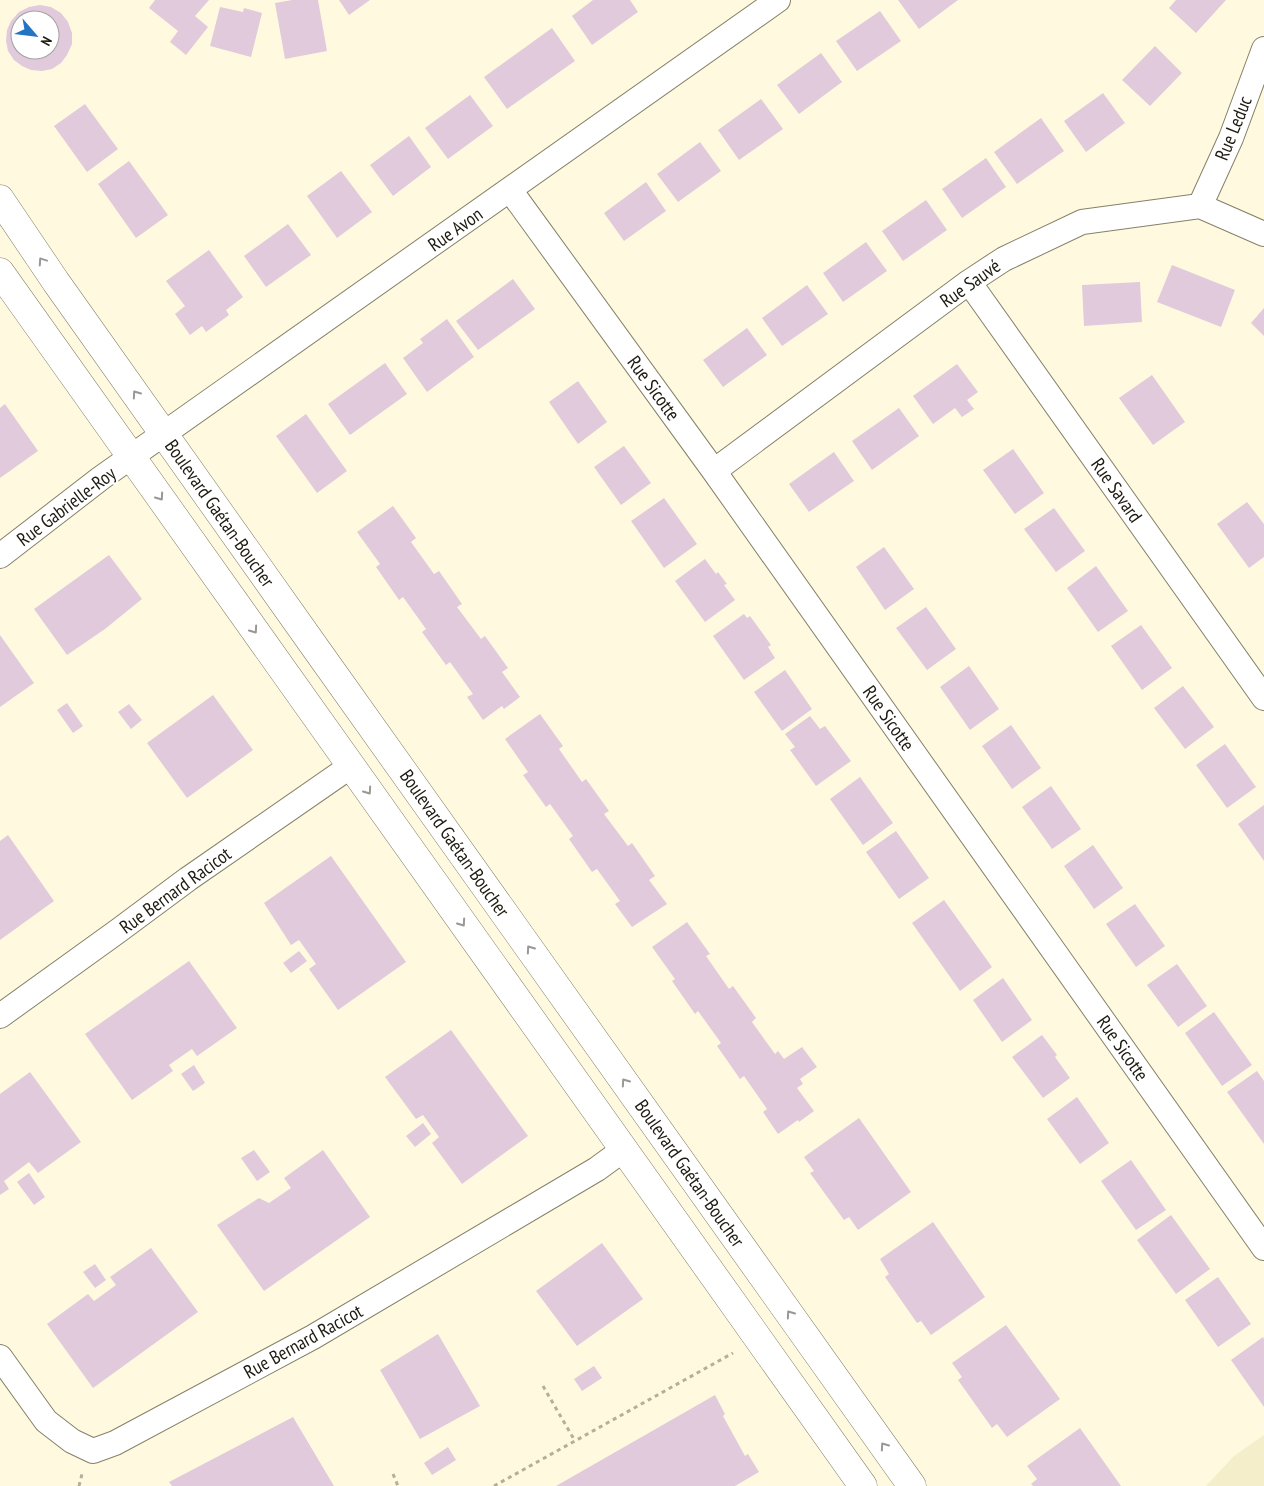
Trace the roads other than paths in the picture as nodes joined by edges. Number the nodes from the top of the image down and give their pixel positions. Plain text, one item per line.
1 (778, 0) edge
2 (1264, 49) edge
3 (510, 190) junction
4 (0, 199) edge
5 (1200, 206) junction
6 (1264, 234) edge
7 (0, 272) edge
8 (969, 282) junction
9 (164, 433) junction
10 (132, 457) junction
11 (714, 471) junction
12 (0, 556) edge
13 (1264, 698) edge
14 (351, 766) junction
15 (0, 1016) edge
16 (624, 1150) junction
17 (1264, 1248) edge
18 (0, 1357) edge
19 (861, 1485) edge
20 (912, 1486) edge

1 - 3 street, Rue Avon
2 - 5 street, Rue Leduc
3 - 9 street, Rue Avon
3 - 11 street, Rue Sicotte
9 -> 4 main road, Boulevard Gaétan-Boucher
5 - 6 street
5 - 8 street, Rue Sauvé
7 - 10 main road
8 - 11 street, Rue Sauvé
8 - 13 street, Rue Savard
9 - 10 street, Rue Avon
20 -> 9 main road, Boulevard Gaétan-Boucher
10 - 12 street, Rue Gabrielle-Roy
10 -> 14 main road
11 - 17 street, Rue Sicotte
14 - 15 street, Rue Bernard Racicot
14 -> 16 main road
16 - 18 street, Rue Bernard Racicot
16 - 19 main road

